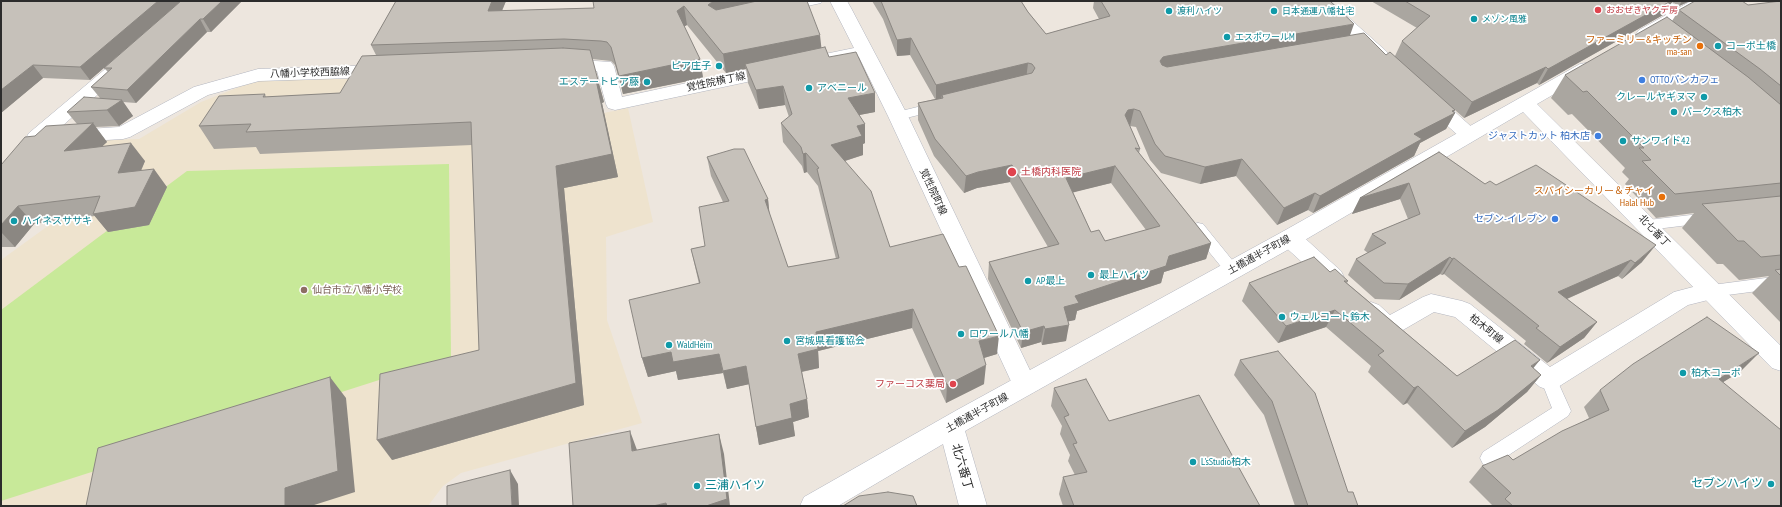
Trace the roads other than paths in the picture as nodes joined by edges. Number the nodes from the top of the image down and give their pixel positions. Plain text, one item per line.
1 (817, 1) edge
2 (838, 1) edge
3 (1320, 1) edge
4 (1658, 1) edge
5 (1703, 1) edge
6 (779, 9) edge
7 (1678, 15) junction
8 (1631, 42) edge
9 (864, 51) junction
10 (129, 57) edge
11 (1597, 62) edge
12 (545, 65) edge
13 (1395, 69) edge
14 (401, 70) edge
15 (1418, 89) edge
16 (951, 103) edge
17 (1525, 103) junction
18 (898, 116) junction
19 (1468, 134) junction
20 (1718, 217) edge
21 (1189, 218) edge
22 (1648, 225) junction
23 (1290, 238) junction
24 (1232, 270) junction
25 (1781, 282) edge
26 (1712, 291) junction
27 (1781, 361) edge
28 (1549, 380) junction
29 (1025, 385) junction
30 (951, 427) junction
31 (1489, 458) dead end
32 (814, 506) edge
33 (973, 506) edge

1 - 6 lane
2 - 9 street, 覚性院町線
3 - 13 street
4 - 7 street
5 - 7 street
7 - 8 street
9 - 12 street, 覚性院横丁線
9 - 18 street, 覚性院町線
10 - 14 street, 八幡小学校西脇線
11 - 17 street, 土橋通半子町線
15 - 19 street
16 - 18 lane
17 - 19 street, 土橋通半子町線
17 - 22 street, 北七番丁
18 - 29 street, 覚性院町線
19 - 23 street, 土橋通半子町線
20 - 22 lane
21 - 24 lane
22 - 26 street, 北七番丁
23 - 24 street, 土橋通半子町線
23 - 28 street, 柏木町線
24 - 29 street, 土橋通半子町線
25 - 26 lane
26 - 27 street, 北七番丁
26 - 28 street
28 - 31 lane
29 - 30 street, 土橋通半子町線
30 - 32 street, 土橋通半子町線
30 - 33 street, 北六番丁

